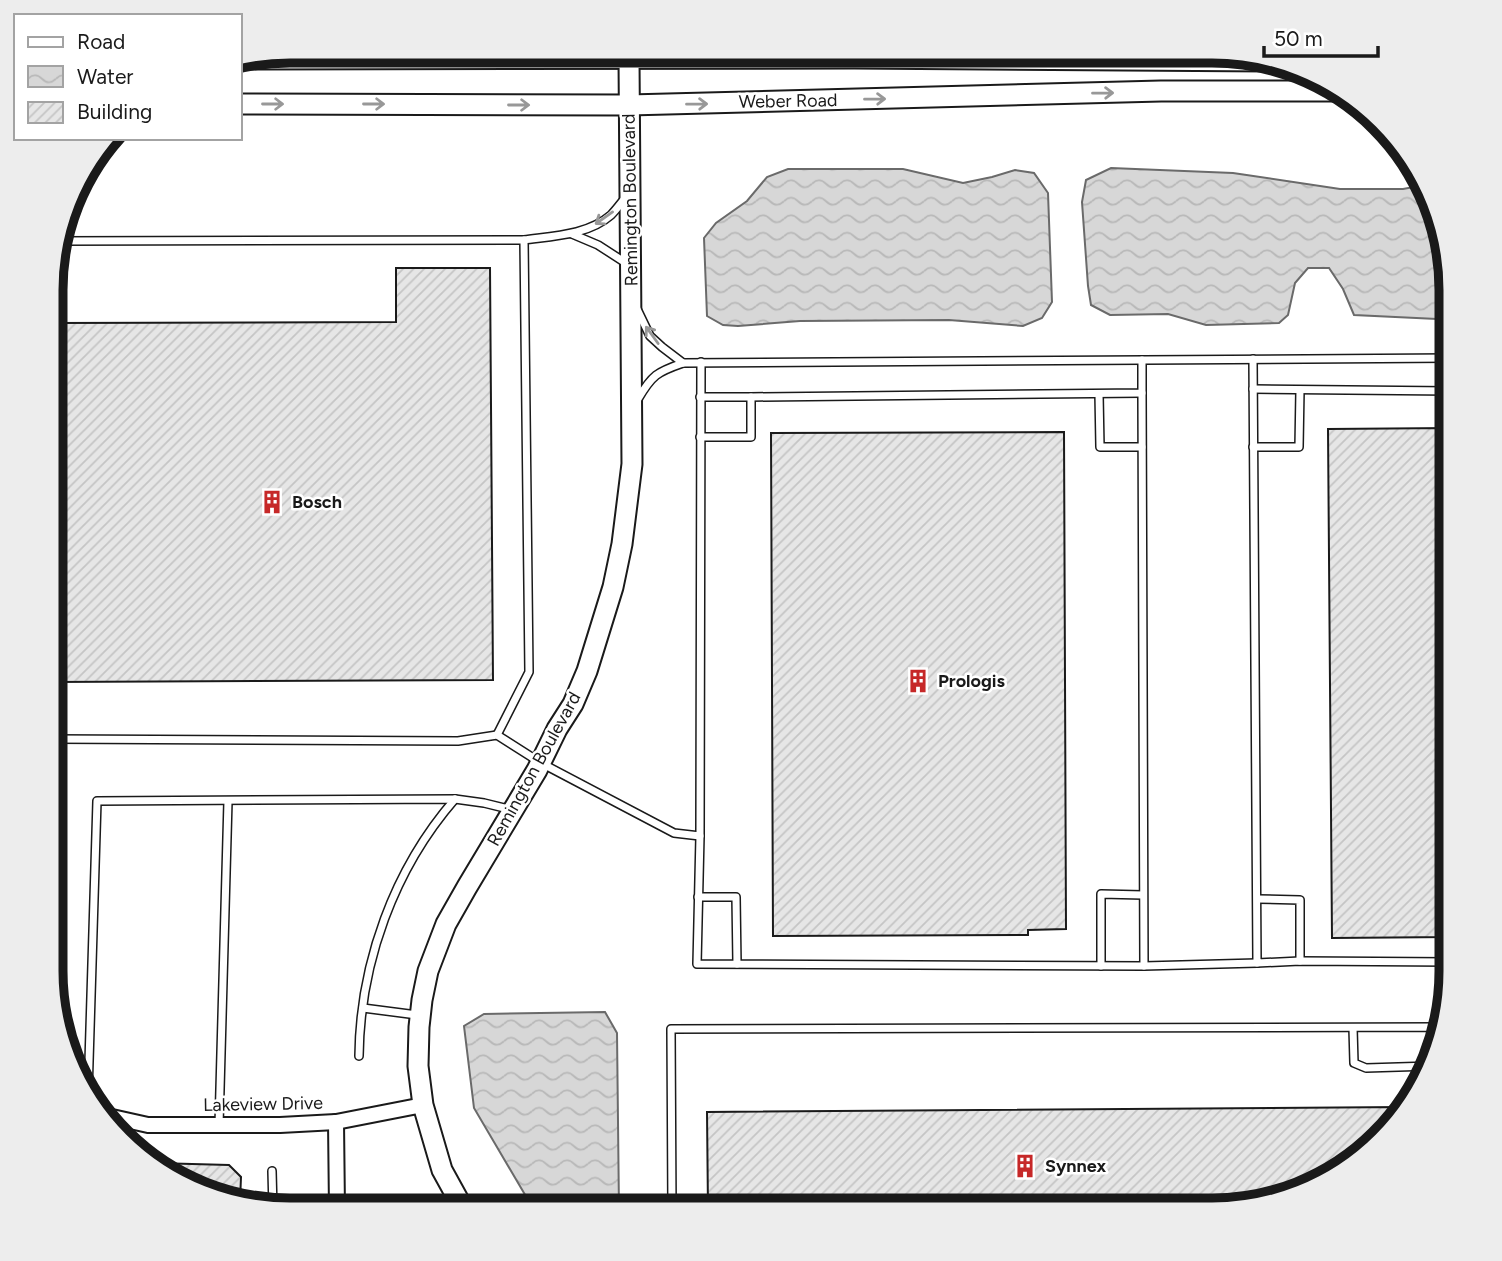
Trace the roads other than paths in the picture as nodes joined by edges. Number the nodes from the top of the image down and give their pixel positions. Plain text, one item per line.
1 (630, 63) edge
2 (1322, 91) edge
3 (242, 104) edge
4 (629, 105) junction
5 (630, 193) junction
6 (572, 234) junction
7 (524, 240) junction
8 (69, 241) edge
9 (631, 267) junction
10 (631, 299) junction
11 (1439, 358) edge
12 (1253, 359) junction
13 (1142, 360) junction
14 (701, 362) junction
15 (683, 363) junction
16 (1253, 389) junction
17 (1300, 390) junction
18 (1439, 391) edge
19 (1099, 394) junction
20 (1142, 394) junction
21 (700, 397) junction
22 (751, 397) junction
23 (632, 408) junction
24 (701, 437) junction
25 (1142, 447) junction
26 (1253, 447) junction
27 (497, 735) junction
28 (63, 739) edge
29 (541, 763) junction
30 (455, 799) junction
31 (228, 801) junction
32 (513, 810) junction
33 (700, 836) junction
34 (1143, 895) junction
35 (698, 897) junction
36 (1258, 899) junction
37 (1300, 961) junction
38 (1439, 961) edge
39 (1258, 963) junction
40 (737, 964) junction
41 (1101, 966) junction
42 (1144, 966) junction
43 (363, 1008) junction
44 (420, 1015) junction
45 (1432, 1027) edge
46 (1353, 1028) junction
47 (359, 1056) dead end
48 (1418, 1066) edge
49 (89, 1075) edge
50 (423, 1105) junction
51 (118, 1118) edge
52 (336, 1122) junction
53 (219, 1126) junction
54 (272, 1171) dead end
55 (273, 1197) edge
56 (337, 1198) edge
57 (457, 1198) edge
58 (672, 1198) edge

1 - 4 main road, Remington Boulevard
4 -> 2 main road, Weber Road
3 -> 4 main road, Weber Road
4 - 5 main road, Remington Boulevard
5 -> 6 lane
5 - 9 main road, Remington Boulevard
6 - 7 lane
6 - 9 lane
7 - 8 lane
7 - 27 lane
9 - 10 main road, Remington Boulevard
15 -> 10 lane
10 - 23 main road, Remington Boulevard
11 - 12 lane
12 - 13 lane
12 - 16 lane
13 - 14 lane
13 - 20 lane
14 - 15 lane
14 - 21 lane
15 - 23 lane
16 - 17 lane
16 - 26 lane
17 - 18 lane
17 - 26 lane
19 - 20 lane
19 - 22 lane
19 - 25 lane
20 - 25 lane
21 - 22 lane
21 - 24 lane
22 - 24 lane
23 - 29 main road, Remington Boulevard
24 - 33 lane
25 - 34 lane
26 - 36 lane
27 - 28 lane
27 - 29 lane
29 - 32 main road, Remington Boulevard
29 - 33 lane
30 - 31 lane
30 - 32 lane
30 - 43 lane
31 - 49 lane
31 - 53 lane
32 - 44 main road, Remington Boulevard
33 - 35 lane
34 - 41 lane
34 - 42 lane
35 - 40 lane
35 - 40 lane
36 - 37 lane
36 - 39 lane
37 - 38 lane
37 - 39 lane
39 - 42 lane
40 - 41 lane
41 - 42 lane
43 - 44 lane
43 - 47 lane
44 - 50 main road, Remington Boulevard
45 - 46 lane
46 - 48 lane
46 - 58 lane
50 - 52 street, Lakeview Drive
50 - 57 main road, Remington Boulevard
51 - 53 street, Lakeview Drive
52 - 53 street, Lakeview Drive
52 - 56 street
54 - 55 lane

